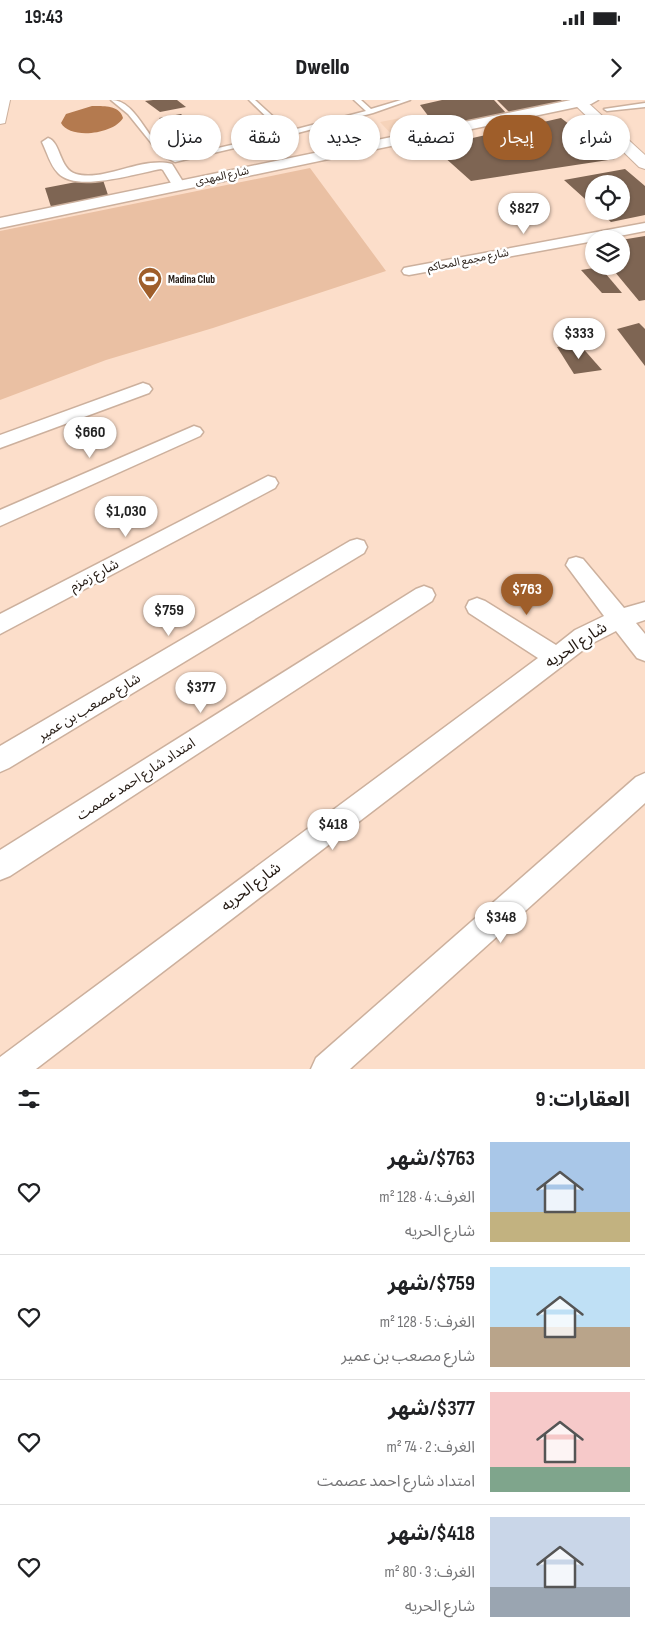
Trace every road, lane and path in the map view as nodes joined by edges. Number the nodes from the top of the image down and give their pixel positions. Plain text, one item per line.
1 (3, 100) edge
2 (114, 100) edge
3 (252, 100) edge
4 (357, 100) edge
5 (408, 100) edge
6 (582, 101) edge
7 (645, 104) edge
8 (602, 105) edge
9 (371, 112) junction
10 (268, 115) edge
11 (0, 120) edge
12 (299, 131) edge
13 (48, 142) dead end
14 (645, 144) edge
15 (231, 148) edge
16 (645, 164) edge
17 (179, 185) junction
18 (0, 223) edge
19 (645, 227) edge
20 (409, 271) dead end
21 (143, 389) dead end
22 (194, 432) dead end
23 (0, 442) edge
24 (268, 483) dead end
25 (0, 518) edge
26 (358, 547) dead end
27 (576, 565) dead end
28 (424, 594) dead end
29 (478, 607) dead end
30 (645, 611) edge
31 (618, 619) junction
32 (0, 625) edge
33 (645, 651) edge
34 (556, 657) junction
35 (0, 760) edge
36 (645, 786) edge
37 (0, 866) edge
38 (10, 1069) edge
39 (327, 1069) edge

1 - 11 main road
2 - 15 lane
3 - 10 lane
4 - 9 lane
5 - 9 lane
6 - 16 main road
6 - 17 street, شارع المهدى
7 - 8 lane
8 - 14 main road
9 - 12 lane
13 - 17 street
17 - 18 street, شارع المهدى
19 - 20 street, شارع مجمع المحاكم
21 - 23 street
22 - 25 street
24 - 32 street, شارع زمزم
26 - 35 street, شارع مصعب بن عمير
27 - 31 street
28 - 37 street, امتداد شارع احمد عصمت
29 - 34 street
30 - 31 street, شارع الحريه
31 - 33 street
31 - 34 street, شارع الحريه
34 - 38 street, شارع الحريه
36 - 39 street

